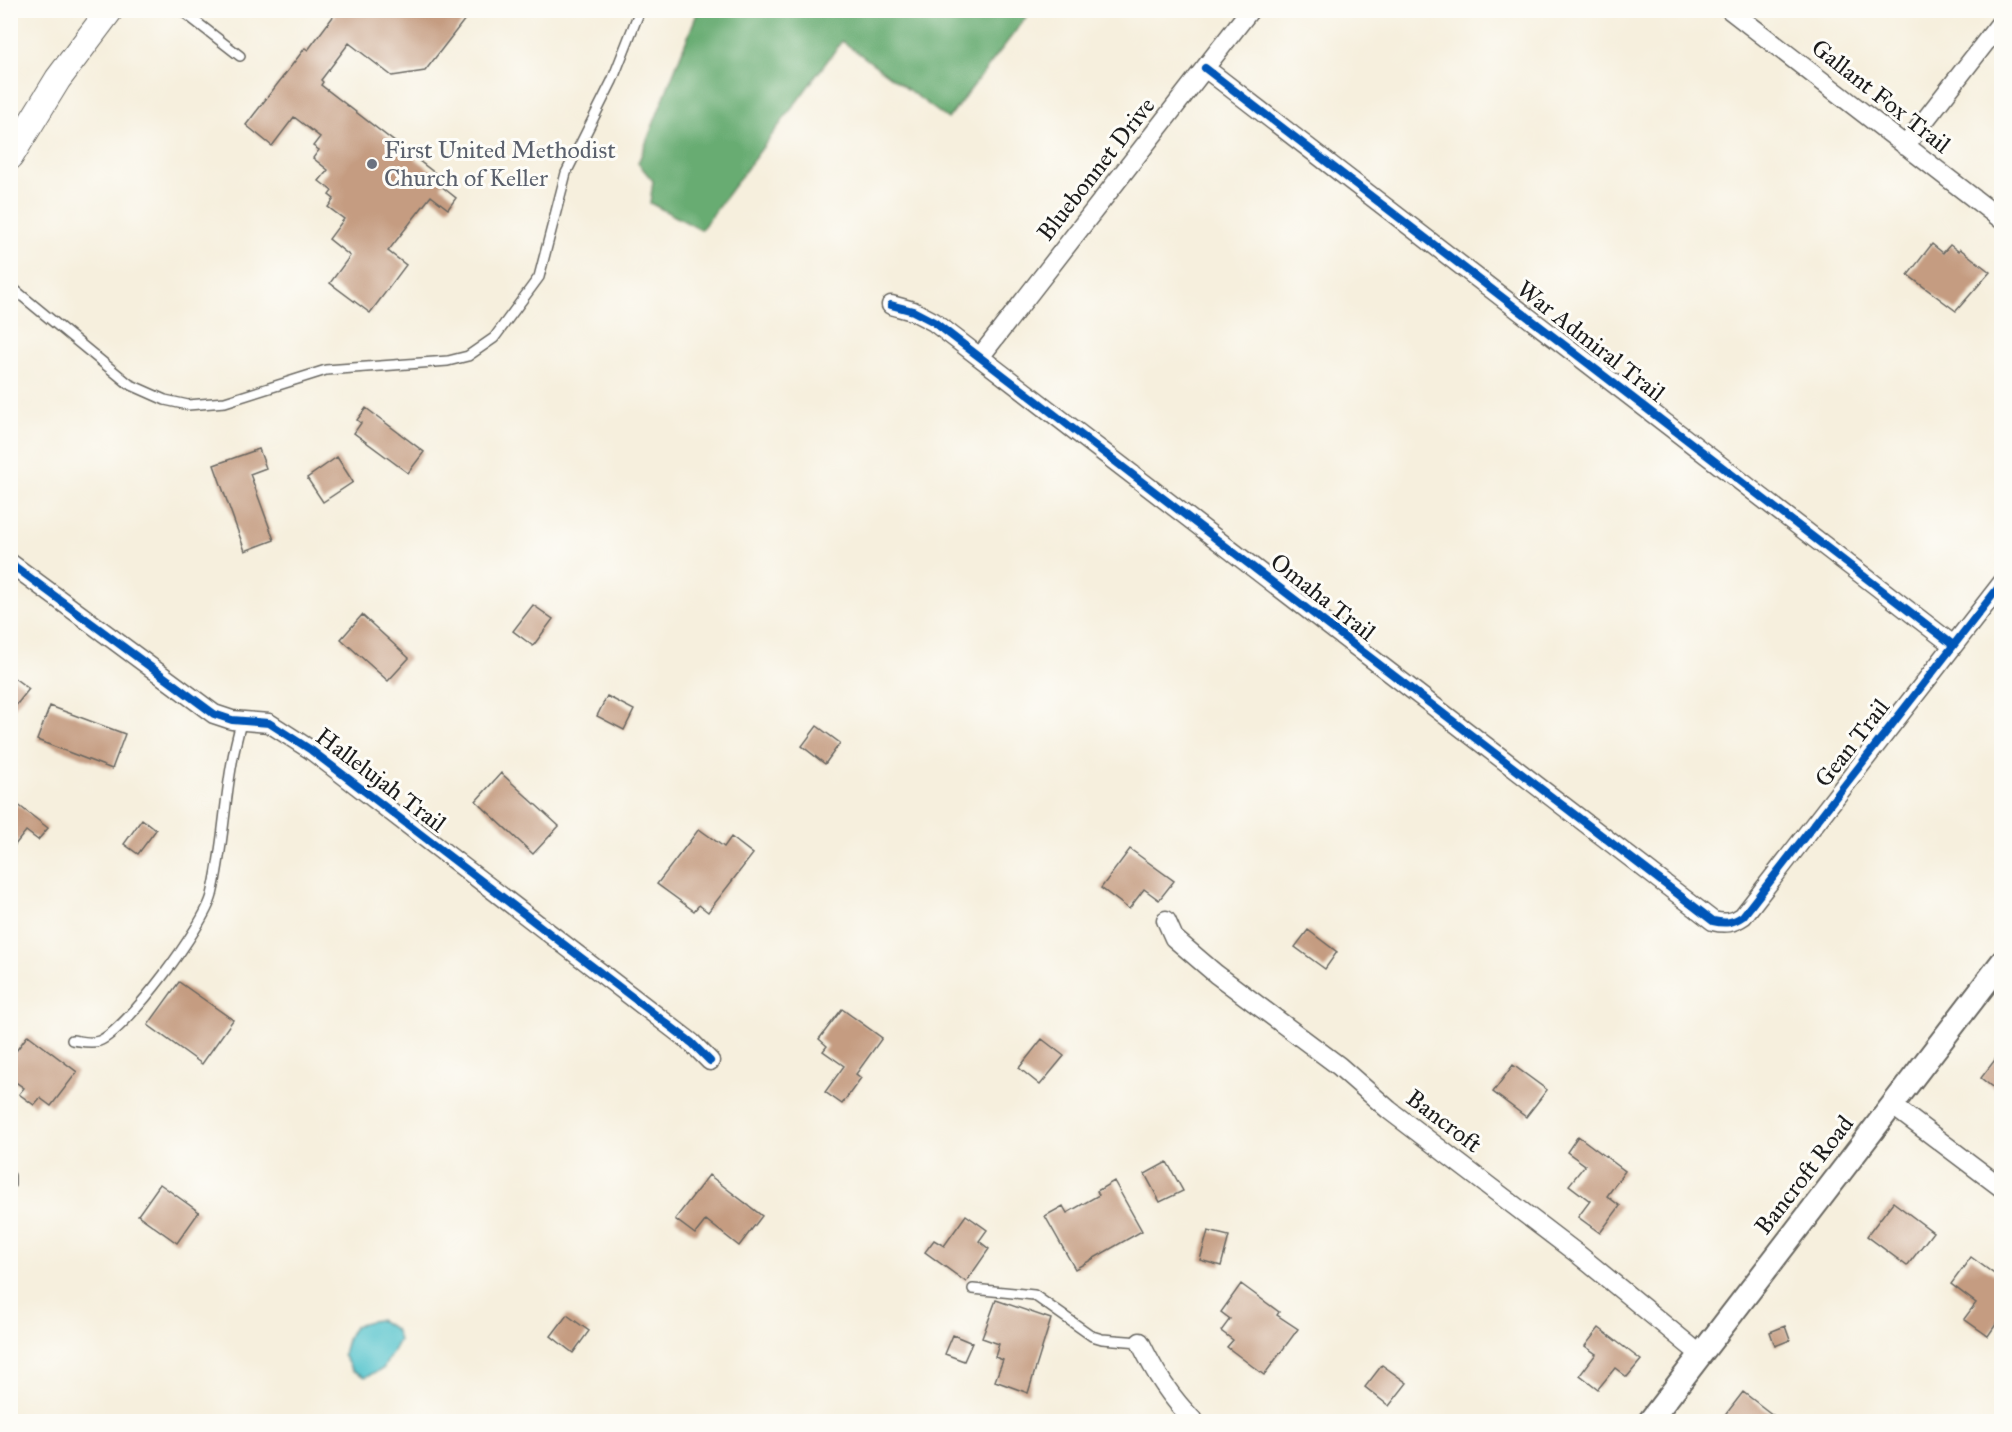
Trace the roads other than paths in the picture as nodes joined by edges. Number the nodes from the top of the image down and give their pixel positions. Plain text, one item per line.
1 (110, 10) edge
2 (181, 10) edge
3 (640, 10) edge
4 (1250, 10) edge
5 (1730, 10) edge
6 (2001, 21) edge
7 (240, 56) dead end
8 (1205, 68) junction
9 (1905, 146) junction
10 (10, 157) edge
11 (2001, 220) edge
12 (10, 286) edge
13 (891, 305) dead end
14 (980, 357) junction
15 (10, 563) edge
16 (2001, 583) edge
17 (1953, 645) junction
18 (242, 720) junction
19 (1166, 920) dead end
20 (1729, 923) joint
21 (2001, 962) edge
22 (72, 1040) dead end
23 (710, 1061) dead end
24 (1892, 1105) junction
25 (10, 1176) edge
26 (10, 1185) edge
27 (2001, 1188) edge
28 (973, 1289) dead end
29 (1140, 1342) joint
30 (1701, 1355) junction
31 (1195, 1422) edge
32 (1649, 1422) edge

1 - 10 main road
2 - 7 lane
3 - 12 lane
4 - 8 street, Bluebonnet Drive
5 - 9 street, Gallant Fox Trail
6 - 9 street
8 - 14 street, Bluebonnet Drive
8 - 17 street, War Admiral Trail
9 - 11 street, Gallant Fox Trail
13 - 14 street, Omaha Trail
14 - 20 street, Omaha Trail
15 - 18 street, Hallelujah Trail
16 - 17 street, Gean Trail
17 - 20 street, Gean Trail
18 - 22 lane
18 - 23 street, Hallelujah Trail
19 - 30 street, Bancroft
21 - 24 street, Bancroft Road
24 - 27 street
24 - 30 street, Bancroft Road
25 - 26 lane
28 - 29 lane
29 - 31 street
30 - 32 street, Bancroft Road

